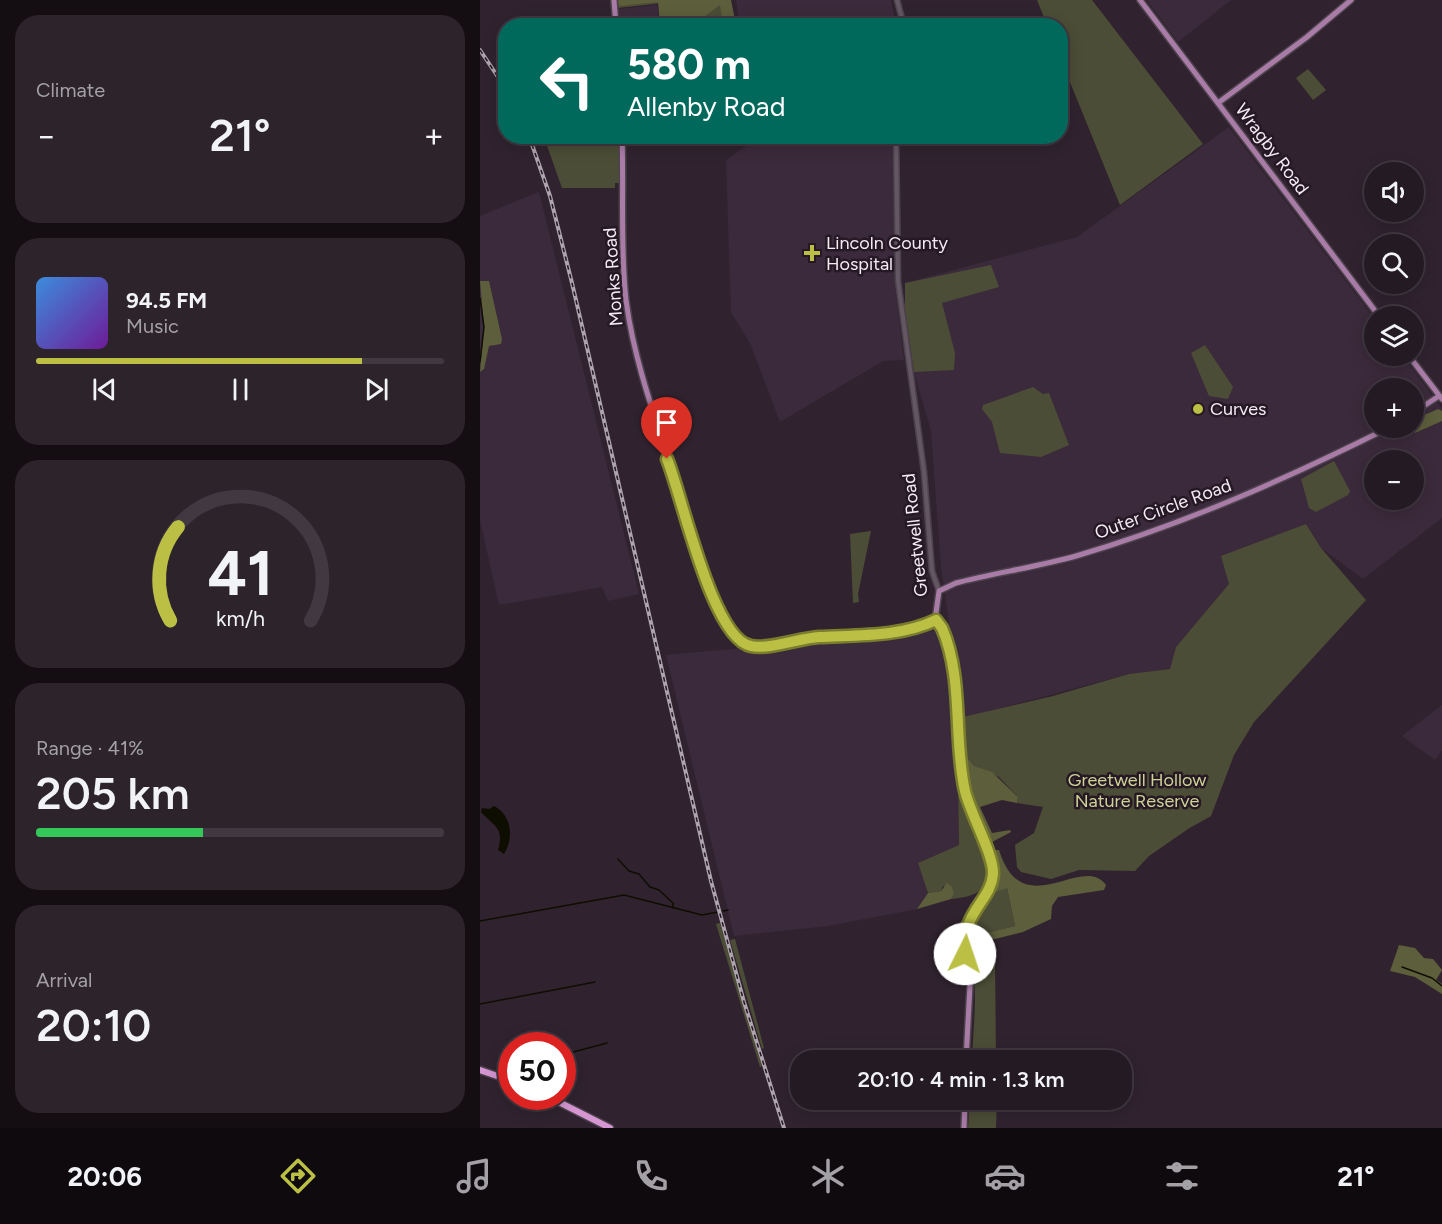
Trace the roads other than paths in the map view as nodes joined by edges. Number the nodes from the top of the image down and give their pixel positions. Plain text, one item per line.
1 (614, 0) edge
2 (897, 0) edge
3 (1140, 0) edge
4 (1351, 0) edge
5 (615, 18) edge
6 (902, 18) edge
7 (1218, 103) junction
8 (622, 144) edge
9 (896, 144) edge
10 (1371, 306) edge
11 (1417, 366) edge
12 (1441, 398) edge
13 (1424, 407) edge
14 (1368, 438) edge
15 (939, 591) junction
16 (936, 620) junction
17 (967, 1050) edge
18 (480, 1070) edge
19 (498, 1075) edge
20 (575, 1110) edge
21 (965, 1110) edge
22 (610, 1128) edge
23 (964, 1128) edge

1 - 5 main road
2 - 6 street
3 - 7 main road, Wragby Road
4 - 7 main road
7 - 10 main road, Wragby Road
8 - 16 main road, Monks Road
9 - 15 street, Greetwell Road
11 - 12 main road
12 - 13 main road
14 - 15 main road, Outer Circle Road
15 - 16 main road, Greetwell Road
16 - 17 main road, Greetwell Road
18 - 19 highway
20 - 22 highway
21 - 23 main road

